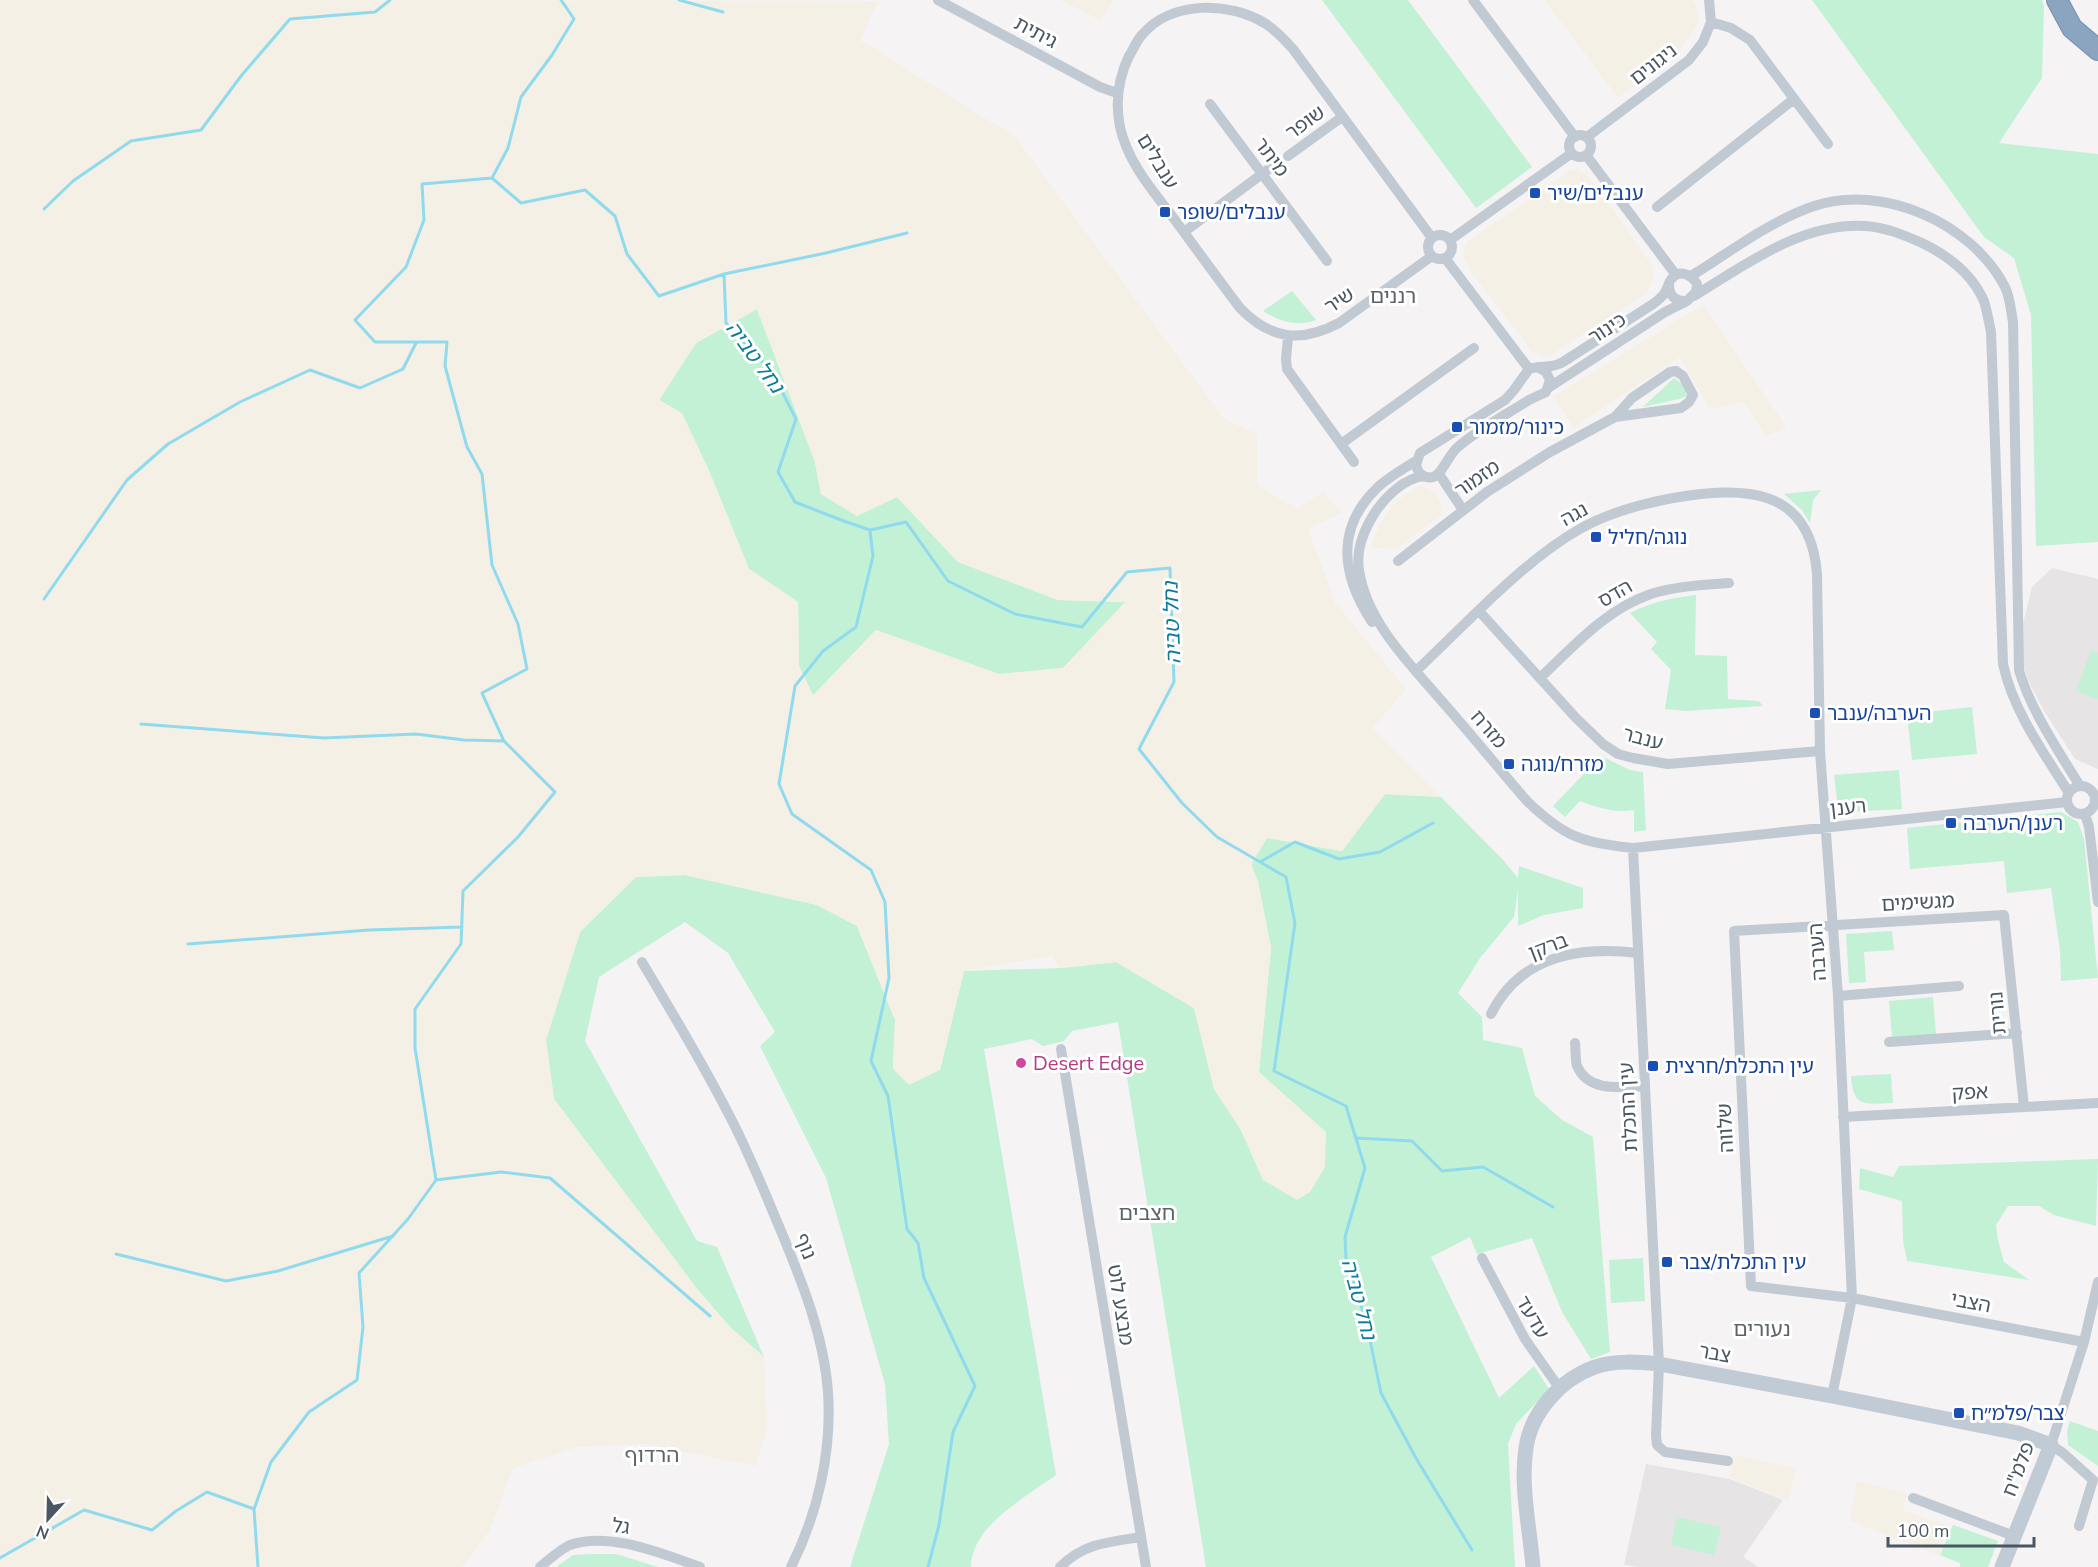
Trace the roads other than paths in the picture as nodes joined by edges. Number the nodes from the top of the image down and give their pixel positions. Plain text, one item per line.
1 (939, 0) edge
2 (1473, 0) edge
3 (1709, 0) edge
4 (2057, 0) edge
5 (1711, 22) junction
6 (2098, 50) edge
7 (1118, 93) junction
8 (1794, 99) junction
9 (1210, 104) dead end
10 (1342, 117) junction
11 (1575, 137) junction
12 (1587, 137) junction
13 (1828, 144) dead end
14 (1572, 153) junction
15 (1586, 155) junction
16 (1288, 156) dead end
17 (1266, 171) junction
18 (1657, 207) dead end
19 (1184, 232) junction
20 (1432, 238) junction
21 (1450, 240) junction
22 (1432, 256) junction
23 (1445, 258) junction
24 (1328, 261) dead end
25 (1676, 275) junction
26 (1691, 276) junction
27 (1669, 285) junction
28 (1690, 298) junction
29 (1288, 337) junction
30 (1474, 348) dead end
31 (1534, 368) junction
32 (1522, 379) junction
33 (1548, 388) junction
34 (1538, 395) junction
35 (1614, 417) junction
36 (1341, 444) junction
37 (1428, 450) junction
38 (1416, 461) junction
39 (1354, 462) dead end
40 (1441, 470) junction
41 (1424, 476) junction
42 (1463, 510) junction
43 (1791, 511) joint
44 (1398, 561) dead end
45 (1729, 583) dead end
46 (1479, 611) junction
47 (1416, 671) junction
48 (1540, 678) junction
49 (1820, 751) junction
50 (2080, 786) junction
51 (2068, 798) junction
52 (2085, 814) junction
53 (1825, 828) junction
54 (1633, 848) junction
55 (2098, 902) edge
56 (2004, 915) joint
57 (1833, 925) junction
58 (1638, 953) junction
59 (642, 962) dead end
60 (1959, 986) dead end
61 (1838, 996) junction
62 (1491, 1014) dead end
63 (2017, 1033) junction
64 (1575, 1042) dead end
65 (1889, 1042) dead end
66 (1061, 1049) dead end
67 (1645, 1086) junction
68 (2098, 1103) edge
69 (2024, 1107) junction
70 (1843, 1117) junction
71 (1482, 1258) dead end
72 (2098, 1282) edge
73 (1852, 1298) junction
74 (2084, 1341) junction
75 (1659, 1364) junction
76 (1560, 1389) junction
77 (1832, 1396) junction
78 (2051, 1445) junction
79 (1728, 1461) dead end
80 (1912, 1498) dead end
81 (2079, 1526) dead end
82 (2014, 1536) junction
83 (1141, 1537) junction
84 (540, 1567) edge
85 (700, 1567) edge
86 (791, 1567) edge
87 (1060, 1567) edge
88 (1146, 1567) edge
89 (1533, 1567) edge
90 (2002, 1567) edge

1 - 7 street, גיתית
2 - 11 street
3 - 5 street
4 - 6 highway
5 - 8 street
5 - 12 street, ניגונים
7 - 10 street, ענבלים
7 - 19 street, ענבלים
8 - 13 street
8 - 18 street
9 - 17 street, מיתר
10 - 16 street, שופר
10 - 20 street, ענבלים
11 - 12 street
11 - 14 street
12 - 15 street
14 - 15 street
14 - 21 street
15 - 25 street
17 - 19 street
17 - 24 street, מיתר
19 - 29 street, ענבלים
20 - 21 street
20 - 22 street
21 - 23 street
22 - 23 street
22 - 29 street, שיר
23 - 31 street
25 - 26 street
25 - 27 street
26 - 28 street
26 - 50 street
27 - 28 street
27 - 31 street, כינור
28 - 33 street, כינור
28 - 51 street, כינור
29 - 36 street
30 - 36 street
31 - 32 street
31 - 33 street
32 - 34 street
32 - 37 street
33 - 34 street
34 - 40 street
35 - 35 street, מזמור
35 - 42 street, מזמור
36 - 39 street
37 - 38 street
37 - 40 street
38 - 41 street
38 - 47 street, מזרח
40 - 41 street
40 - 42 street
41 - 47 street, מזרח
42 - 44 street, מזמור
43 - 46 street, נגה
43 - 49 street, הערבה
45 - 48 street, הדס
46 - 47 street, נגה
46 - 48 street, ענבר
47 - 54 street, מזרח
48 - 49 street, ענבר
49 - 53 street, הערבה
50 - 51 street
50 - 52 street
51 - 52 street
51 - 53 street, רענן
52 - 55 street
53 - 54 street, רענן
53 - 57 street, הערבה
54 - 58 street, עין התכלת
56 - 57 street, מגשימים
56 - 63 street, נורית
57 - 61 street, הערבה
57 - 73 street, שלווה
58 - 62 street, ברקן
58 - 67 street, עין התכלת
59 - 86 street, נוף
60 - 61 street
61 - 70 street, הערבה
63 - 65 street
63 - 69 street, נורית
64 - 67 street
66 - 83 street, מבצע לוט
67 - 75 street, עין התכלת
68 - 69 street, אפק
69 - 70 street, אפק
70 - 73 street, הערבה
71 - 76 street, עדעד
72 - 74 street, פלמ"ח
73 - 74 street, הצבי
73 - 77 street, הערבה
74 - 78 street, פלמ"ח
75 - 76 street, צבר
75 - 77 street, צבר
75 - 79 street, עין התכלת
76 - 89 street, צבר
77 - 78 street, צבר
78 - 81 street
78 - 82 street, פלמ"ח
80 - 82 street
82 - 90 street, פלמ"ח
83 - 87 street
83 - 88 street, מבצע לוט
84 - 85 street, גל

